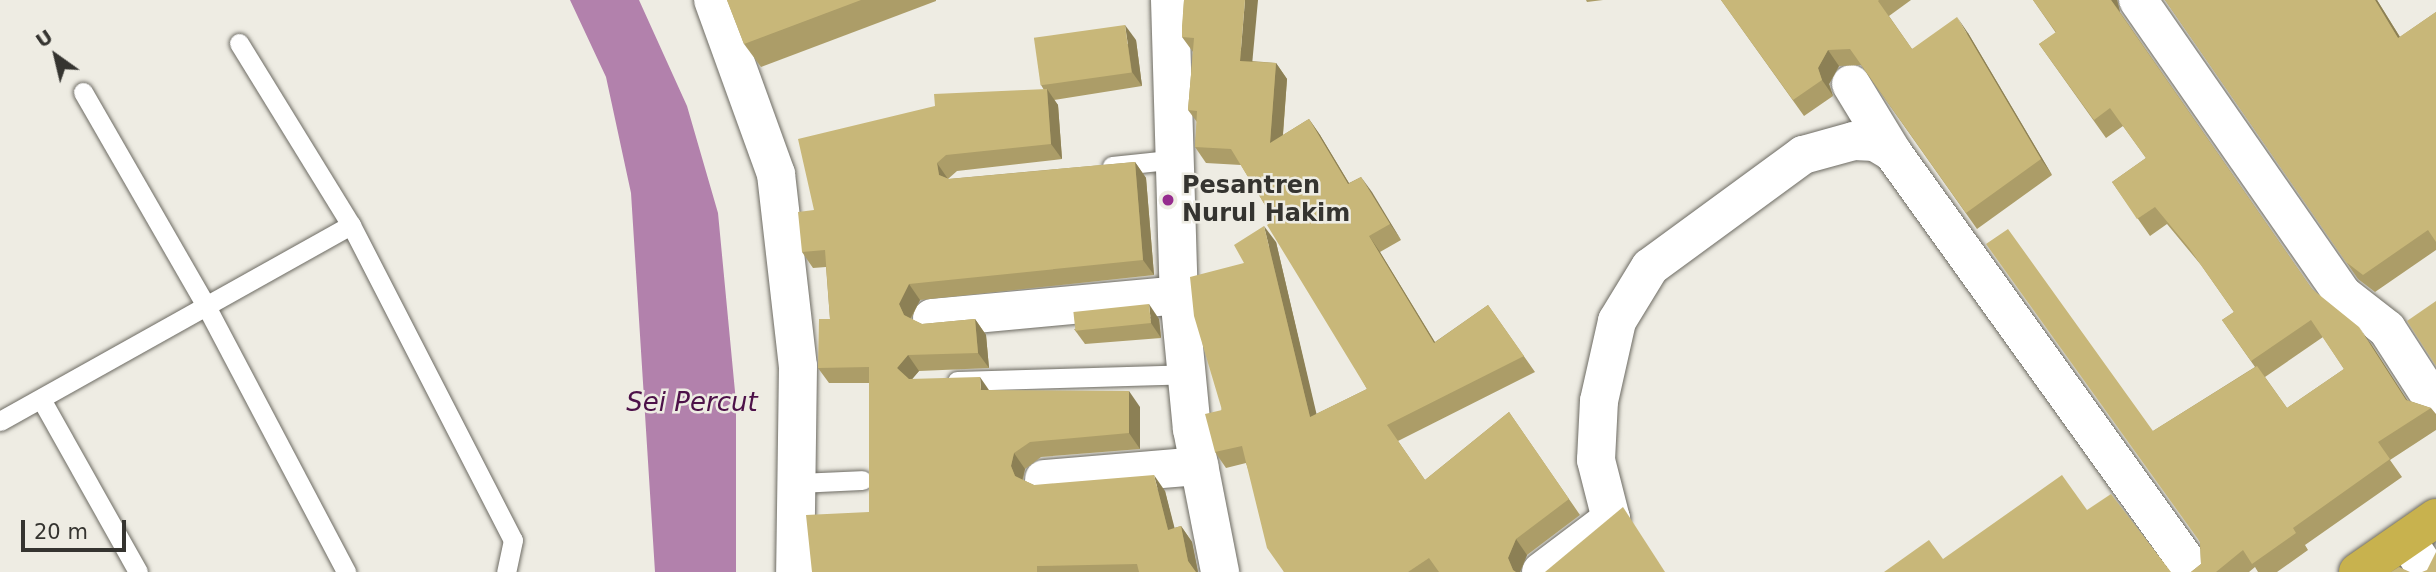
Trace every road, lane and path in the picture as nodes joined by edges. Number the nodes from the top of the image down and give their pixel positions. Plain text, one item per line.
1 (713, 0) edge
2 (1170, 0) edge
3 (2138, 0) edge
4 (239, 43) dead end
5 (1851, 84) dead end
6 (83, 92) dead end
7 (1893, 153) junction
8 (1177, 159) junction
9 (1095, 168) edge
10 (351, 225) junction
11 (1179, 295) junction
12 (206, 306) junction
13 (932, 317) dead end
14 (1187, 374) junction
15 (933, 382) edge
16 (41, 399) junction
17 (2436, 405) edge
18 (0, 421) edge
19 (1199, 466) junction
20 (1044, 479) dead end
21 (862, 480) dead end
22 (797, 483) junction
23 (2422, 529) edge
24 (138, 572) edge
25 (346, 572) edge
26 (506, 572) edge
27 (796, 572) edge
28 (1220, 572) edge
29 (1541, 572) edge
30 (2194, 572) edge
31 (2358, 572) edge
32 (2428, 572) edge

1 - 22 street
2 - 8 street
3 - 17 street
4 - 10 lane
5 - 7 street
6 - 12 lane
7 - 29 street
7 - 30 street
8 - 9 lane
8 - 11 street
10 - 12 lane
10 - 26 lane
11 - 13 street
11 - 14 street
12 - 16 lane
12 - 25 lane
14 - 15 lane
14 - 19 street
16 - 18 lane
16 - 24 lane
19 - 20 street
19 - 28 street
21 - 22 lane
22 - 27 street
23 - 31 highway
23 - 32 street

